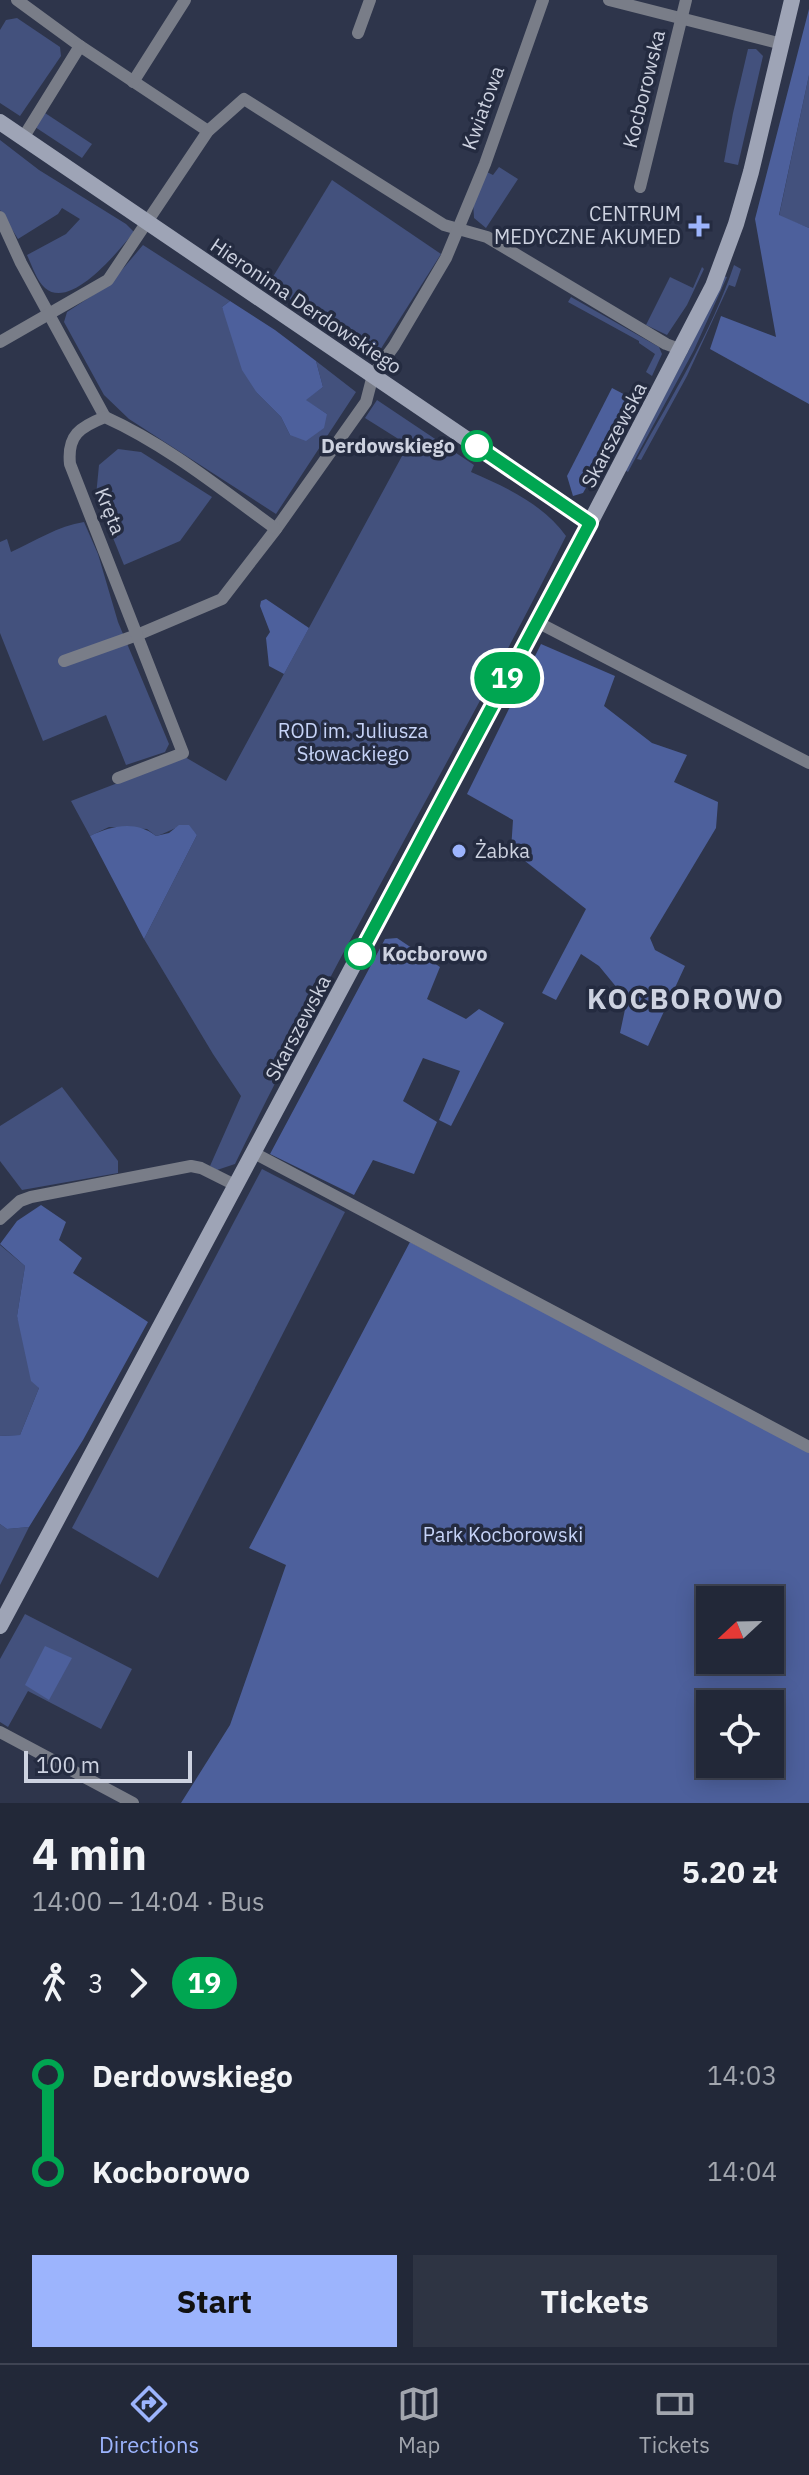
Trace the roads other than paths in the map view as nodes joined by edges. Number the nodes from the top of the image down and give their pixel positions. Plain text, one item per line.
1 (17, 0) edge
2 (185, 0) edge
3 (370, 0) edge
4 (543, 0) edge
5 (609, 0) edge
6 (686, 0) edge
7 (792, 0) edge
8 (681, 19) junction
9 (358, 33) dead end
10 (782, 44) junction
11 (80, 46) junction
12 (133, 82) junction
13 (0, 122) edge
14 (208, 131) junction
15 (23, 138) junction
16 (640, 187) dead end
17 (0, 217) edge
18 (148, 223) junction
19 (457, 229) junction
20 (50, 314) junction
21 (0, 342) edge
22 (682, 350) junction
23 (373, 375) junction
24 (105, 417) junction
25 (590, 523) junction
26 (276, 529) junction
27 (537, 622) junction
28 (137, 635) junction
29 (64, 661) dead end
30 (809, 763) edge
31 (118, 778) dead end
32 (254, 1153) junction
33 (237, 1186) junction
34 (0, 1219) edge
35 (809, 1447) edge
36 (0, 1626) edge
37 (0, 1732) edge
38 (133, 1803) edge

1 - 11 street
2 - 12 street
3 - 9 street
4 - 19 street, Kwiatowa
5 - 8 street
6 - 8 street, Kocborowska
7 - 10 main road, Skarszewska
8 - 10 street
8 - 16 street, Kocborowska
10 - 22 main road, Skarszewska
11 - 12 street
11 - 15 street
12 - 14 street
13 - 15 main road, Hieronima Derdowskiego
14 - 18 street
14 - 19 street
15 - 18 main road, Hieronima Derdowskiego
17 - 20 street
18 - 20 street
18 - 23 main road, Hieronima Derdowskiego
19 - 22 street
19 - 23 street, Kwiatowa
20 - 21 street
20 - 24 street
22 - 25 main road, Skarszewska
23 - 25 main road, Hieronima Derdowskiego
23 - 26 street
24 - 26 street
24 - 28 street, Kręta
25 - 27 main road, Skarszewska
26 - 28 street
27 - 30 street
27 - 32 main road, Skarszewska
28 - 29 street
28 - 31 street, Kręta
32 - 33 main road, Skarszewska
32 - 35 street
33 - 34 street
33 - 36 main road, Skarszewska
37 - 38 street

